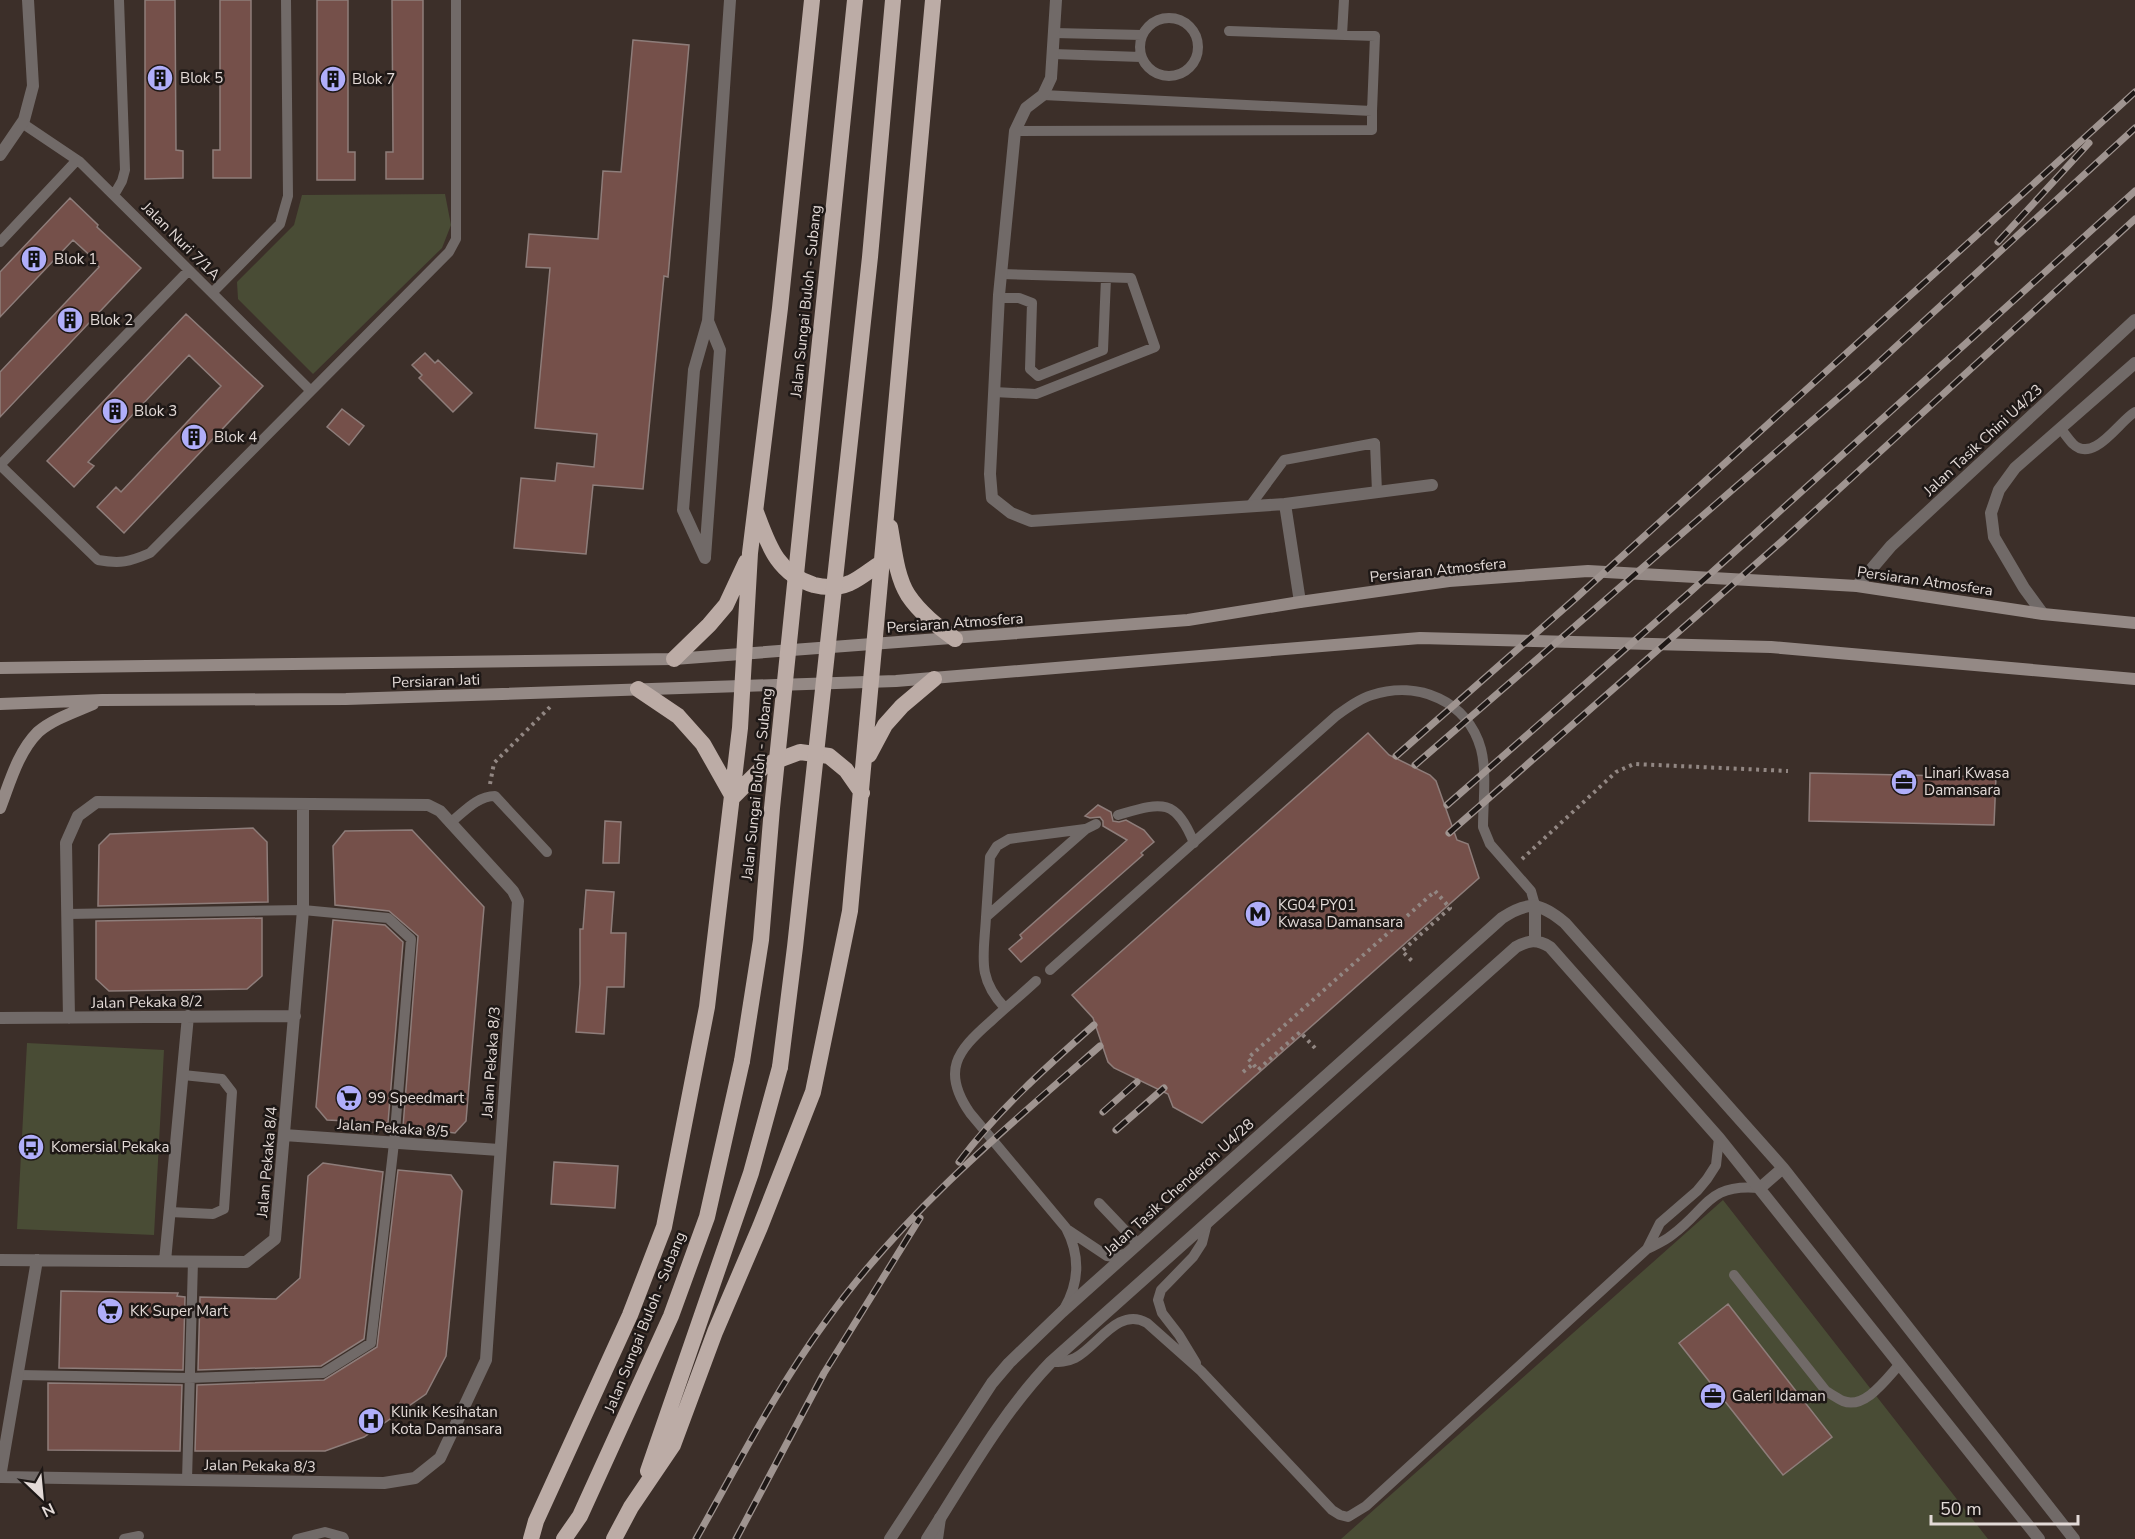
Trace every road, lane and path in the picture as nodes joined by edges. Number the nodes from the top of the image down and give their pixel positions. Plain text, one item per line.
1 (28, 0) edge
2 (118, 0) edge
3 (286, 0) edge
4 (456, 0) edge
5 (730, 0) edge
6 (812, 0) edge
7 (855, 0) edge
8 (894, 0) edge
9 (933, 0) edge
10 (1056, 0) edge
11 (1344, 0) edge
12 (1229, 31) dead end
13 (1054, 33) junction
14 (1142, 35) junction
15 (1342, 35) junction
16 (1053, 54) junction
17 (1141, 57) junction
18 (1042, 95) junction
19 (1372, 111) junction
20 (22, 123) junction
21 (1015, 131) junction
22 (0, 155) edge
23 (77, 160) junction
24 (114, 195) junction
25 (0, 242) edge
26 (189, 270) junction
27 (1001, 274) junction
28 (1106, 278) junction
29 (212, 293) junction
30 (999, 298) junction
31 (2135, 320) edge
32 (708, 321) junction
33 (2135, 363) edge
34 (311, 391) junction
35 (994, 392) junction
36 (2135, 412) edge
37 (2061, 429) junction
38 (0, 465) edge
39 (1432, 486) dead end
40 (1377, 492) junction
41 (1285, 504) junction
42 (1250, 506) junction
43 (755, 508) junction
44 (886, 509) junction
45 (750, 553) junction
46 (882, 562) junction
47 (1857, 586) junction
48 (1300, 602) junction
49 (2043, 614) junction
50 (2135, 624) edge
51 (955, 639) junction
52 (874, 645) junction
53 (744, 654) junction
54 (674, 659) junction
55 (0, 668) edge
56 (934, 679) junction
57 (2135, 679) edge
58 (872, 681) junction
59 (742, 686) junction
60 (638, 689) junction
61 (566, 692) junction
62 (102, 700) junction
63 (0, 704) edge
64 (865, 763) junction
65 (1788, 771) dead end
66 (862, 793) junction
67 (487, 796) junction
68 (733, 797) junction
69 (303, 804) junction
70 (0, 808) edge
71 (1118, 814) dead end
72 (450, 823) junction
73 (1194, 843) junction
74 (547, 852) dead end
75 (1512, 869) junction
76 (1534, 905) junction
77 (303, 910) junction
78 (67, 914) junction
79 (986, 918) junction
80 (1535, 940) junction
81 (1412, 961) dead end
82 (1050, 970) dead end
83 (1036, 981) dead end
84 (1005, 1008) junction
85 (188, 1016) junction
86 (295, 1016) junction
87 (0, 1018) edge
88 (69, 1018) junction
89 (1315, 1048) dead end
90 (1253, 1064) junction
91 (1243, 1072) dead end
92 (183, 1075) junction
93 (284, 1136) junction
94 (1719, 1138) junction
95 (394, 1143) junction
96 (499, 1150) junction
97 (1783, 1168) junction
98 (1760, 1188) junction
99 (1099, 1203) dead end
100 (170, 1212) junction
101 (1208, 1223) junction
102 (1066, 1228) junction
103 (1138, 1244) junction
104 (1647, 1249) junction
105 (1127, 1253) junction
106 (0, 1260) edge
107 (37, 1260) junction
108 (165, 1261) junction
109 (193, 1261) junction
110 (1734, 1275) dead end
111 (1062, 1312) junction
112 (1051, 1362) junction
113 (1900, 1364) junction
114 (1201, 1371) junction
115 (18, 1376) junction
116 (189, 1378) junction
117 (0, 1477) edge
118 (187, 1480) junction
119 (631, 1507) junction
120 (940, 1518) junction
121 (139, 1536) dead end
122 (124, 1539) edge
123 (297, 1539) edge
124 (344, 1539) edge
125 (531, 1539) edge
126 (564, 1539) edge
127 (614, 1539) edge
128 (890, 1539) edge
129 (927, 1539) edge
130 (937, 1539) edge
131 (2039, 1539) edge
132 (2073, 1539) edge

1 - 20 street
2 - 24 lane
3 - 29 lane
4 - 34 lane
5 - 32 street
6 - 43 highway, Jalan Sungai Buloh - Subang
7 - 126 highway, Jalan Sungai Buloh - Subang, bridge
8 - 119 highway, bridge
9 - 44 highway
10 - 13 street
11 - 15 lane
12 - 15 lane
13 - 14 lane
13 - 16 street
14 - 17 lane
14 - 17 lane
15 - 19 lane
16 - 17 lane
16 - 18 street
18 - 19 lane
18 - 21 street
19 - 21 lane
20 - 22 street
20 - 23 lane, Jalan Nuri 7/1A
21 - 27 street
23 - 24 lane, Jalan Nuri 7/1A
23 - 25 lane
24 - 26 lane, Jalan Nuri 7/1A
26 - 29 lane, Jalan Nuri 7/1A
26 - 38 lane
27 - 28 lane
27 - 30 street
28 - 30 lane
28 - 35 lane
29 - 34 lane, Jalan Nuri 7/1A
30 - 35 street
31 - 47 street, Jalan Tasik Chini U4/23
32 - 32 street
33 - 37 street
34 - 38 lane
35 - 42 street
36 - 37 lane
37 - 49 street
39 - 40 street
40 - 41 street
40 - 42 lane
41 - 42 street
41 - 48 street
43 - 45 highway, Jalan Sungai Buloh - Subang
43 - 46 highway
44 - 46 highway
44 - 51 highway
45 - 53 highway, Jalan Sungai Buloh - Subang
45 - 54 highway, Jalan Sungai Buloh - Subang
46 - 52 highway
47 - 48 main road, Persiaran Atmosfera
47 - 49 main road, Persiaran Atmosfera
48 - 51 main road, Persiaran Atmosfera
49 - 50 main road, Persiaran Atmosfera
51 - 52 main road, Persiaran Atmosfera
52 - 53 main road, Persiaran Atmosfera
52 - 58 highway
53 - 54 main road, Persiaran Jati
53 - 59 highway, Jalan Sungai Buloh - Subang
54 - 55 main road, Persiaran Jati
56 - 57 main road
56 - 58 main road
56 - 64 highway
58 - 59 main road, Persiaran Jati
58 - 64 highway
59 - 60 main road, Persiaran Jati
59 - 68 highway, Jalan Sungai Buloh - Subang
60 - 61 main road, Persiaran Jati
60 - 68 highway
61 - 62 main road, Persiaran Jati
61 - 67 path
62 - 63 main road, Persiaran Jati
62 - 70 main road
64 - 66 highway
65 - 75 path
66 - 68 highway
66 - 119 highway
67 - 72 lane
67 - 74 lane
68 - 125 highway, Jalan Sungai Buloh - Subang
69 - 72 street, Jalan Pekaka 8/3
69 - 77 street, Jalan Pekaka 8/4
69 - 78 street, Jalan Pekaka 8/3
71 - 73 lane
72 - 96 street, Jalan Pekaka 8/3
73 - 75 lane
73 - 82 lane
75 - 76 lane
76 - 80 street
76 - 97 street
76 - 103 street, Jalan Tasik Chenderoh U4/28
77 - 78 lane
77 - 86 street, Jalan Pekaka 8/4
77 - 95 lane
78 - 88 street, Jalan Pekaka 8/3
79 - 79 lane
79 - 84 lane
80 - 94 street
80 - 101 street
81 - 90 path
83 - 84 lane
84 - 102 lane
85 - 86 street, Jalan Pekaka 8/2
85 - 88 street, Jalan Pekaka 8/2
85 - 92 street
86 - 93 street, Jalan Pekaka 8/4
87 - 88 street, Jalan Pekaka 8/2
89 - 90 path
90 - 91 path
92 - 100 street
92 - 100 lane
93 - 95 street, Jalan Pekaka 8/5
93 - 109 street, Jalan Pekaka 8/4
94 - 98 street
94 - 104 lane
95 - 96 street, Jalan Pekaka 8/5
95 - 116 lane
96 - 118 street, Jalan Pekaka 8/3
97 - 98 street
97 - 132 street
98 - 104 lane
98 - 113 street
99 - 103 lane
100 - 108 street
101 - 112 street
101 - 114 lane
102 - 105 lane
102 - 111 lane
103 - 105 street, Jalan Tasik Chenderoh U4/28
104 - 114 lane
105 - 111 street, Jalan Tasik Chenderoh U4/28
106 - 107 street, Jalan Pekaka 8/4
107 - 108 street, Jalan Pekaka 8/4
107 - 115 street
108 - 109 street, Jalan Pekaka 8/4
109 - 116 lane
110 - 113 lane
111 - 128 street, Jalan Tasik Chenderoh U4/28
112 - 114 lane
112 - 120 street
113 - 131 street
115 - 116 lane
115 - 117 street
116 - 118 lane
117 - 118 street, Jalan Pekaka 8/3
119 - 127 highway
120 - 129 street
120 - 130 street
121 - 122 lane
123 - 124 lane

